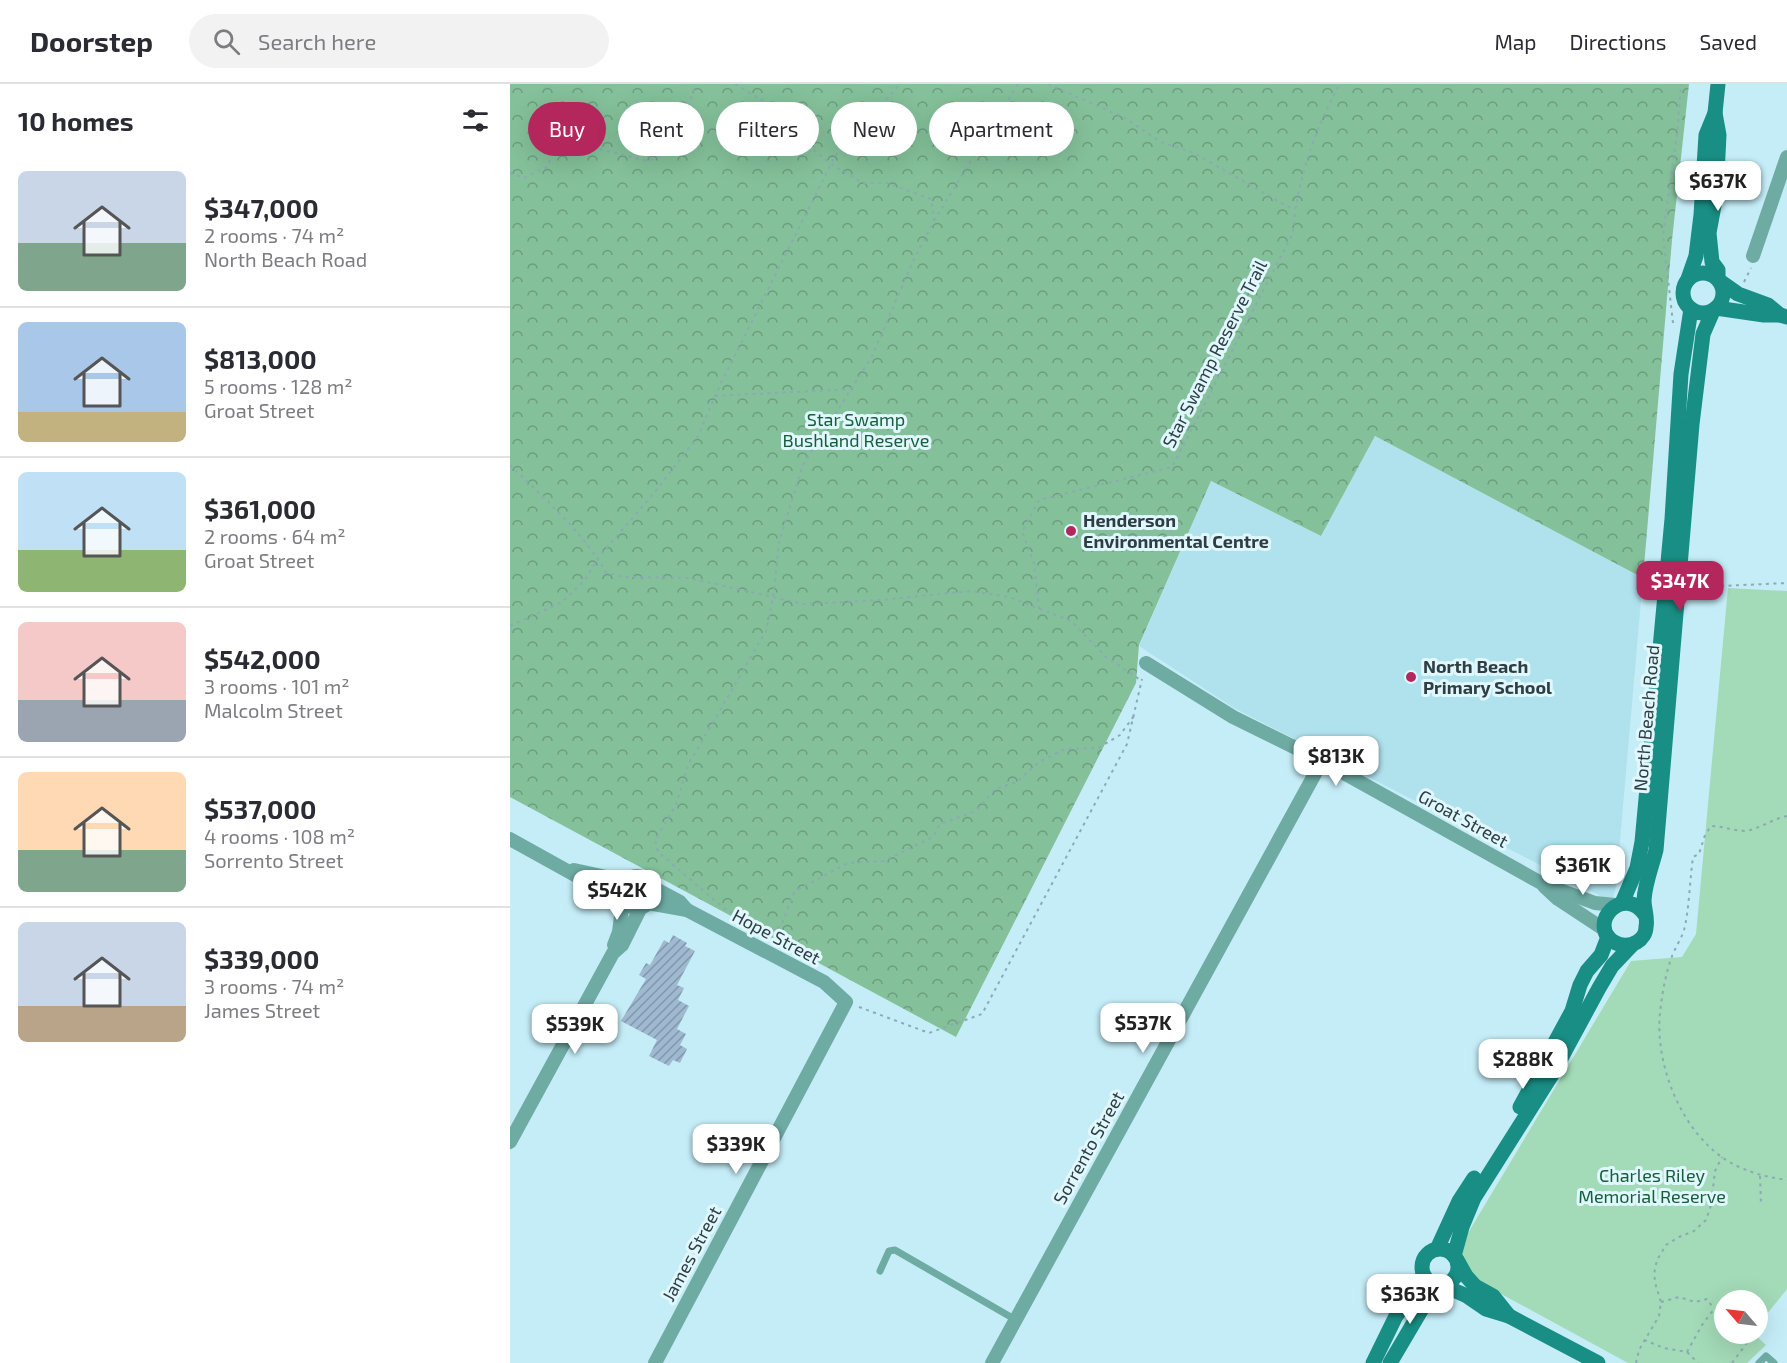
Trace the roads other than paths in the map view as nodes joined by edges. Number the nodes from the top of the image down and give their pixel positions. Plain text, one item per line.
1 (1718, 84) edge
2 (1715, 113) junction
3 (1787, 157) edge
4 (1753, 256) dead end
5 (1688, 279) junction
6 (1720, 281) junction
7 (1691, 309) junction
8 (1715, 309) junction
9 (1783, 316) edge
10 (1146, 663) road end
11 (1322, 761) junction
12 (510, 839) edge
13 (569, 871) junction
14 (625, 881) junction
15 (1543, 884) junction
16 (652, 887) junction
17 (623, 900) junction
18 (1619, 904) junction
19 (644, 905) junction
20 (687, 910) junction
21 (1644, 915) junction
22 (1606, 933) junction
23 (1632, 945) junction
24 (613, 953) junction
25 (846, 1002) joint
26 (510, 1142) edge
27 (1437, 1249) junction
28 (1455, 1257) junction
29 (880, 1271) dead end
30 (1423, 1275) junction
31 (1439, 1285) junction
32 (1509, 1316) junction
33 (1016, 1320) junction
34 (655, 1363) edge
35 (992, 1363) edge
36 (1373, 1363) edge
37 (1390, 1363) edge
38 (1598, 1363) edge
39 (1759, 1363) edge
40 (1774, 1363) edge

1 - 2 main road, North Beach Road
2 - 5 main road, North Beach Road
2 - 6 main road, North Beach Road
3 - 4 street
5 - 6 main road
5 - 7 main road, North Beach Road
6 - 8 main road, North Beach Road
6 - 9 main road
7 - 8 main road
7 - 18 main road, North Beach Road
8 - 9 main road
8 - 21 main road, North Beach Road
10 - 11 street, Groat Street
11 - 15 street, Groat Street
11 - 33 street, Sorrento Street
12 - 13 street
13 - 14 street
13 - 17 street
14 - 16 street
14 - 17 street
15 - 18 street, Groat Street
15 - 22 street, Groat Street
16 - 19 street
16 - 20 street, Hope Street
17 - 19 street
17 - 24 street
18 - 21 main road
18 - 22 main road, North Beach Road
19 - 20 street, Hope Street
19 - 24 street
20 - 25 street, Hope Street
21 - 23 main road, North Beach Road
22 - 23 main road
22 - 27 main road, North Beach Road
23 - 28 main road, North Beach Road
24 - 26 street
25 - 34 street, James Street
27 - 28 main road
27 - 30 main road
28 - 31 main road
28 - 32 main road
29 - 33 lane
30 - 31 main road
30 - 36 main road
31 - 32 main road
31 - 37 main road
32 - 38 main road
33 - 35 street, Sorrento Street
39 - 40 lane

